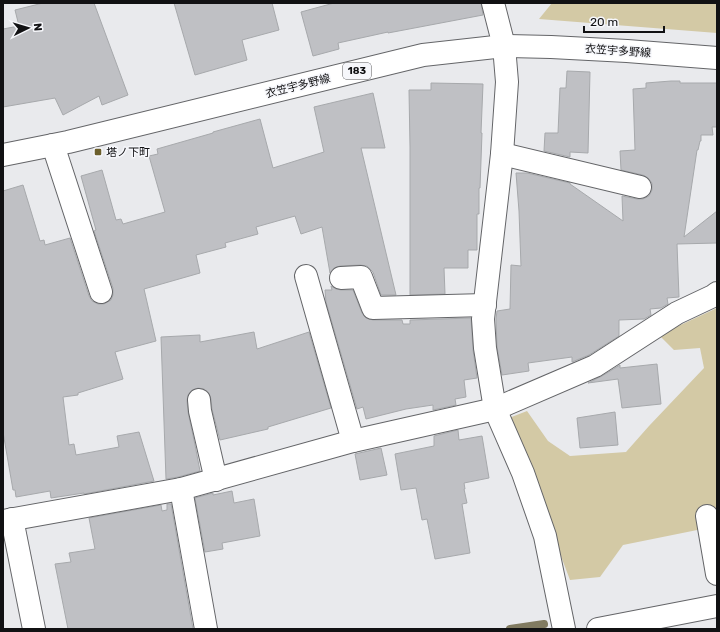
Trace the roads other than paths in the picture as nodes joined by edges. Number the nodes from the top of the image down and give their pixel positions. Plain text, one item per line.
1 (493, 3) edge
2 (504, 46) junction
3 (717, 58) edge
4 (53, 145) junction
5 (502, 154) junction
6 (3, 155) edge
7 (640, 187) dead end
8 (306, 276) dead end
9 (341, 278) dead end
10 (101, 292) dead end
11 (717, 293) edge
12 (485, 305) junction
13 (199, 400) dead end
14 (495, 409) junction
15 (353, 441) junction
16 (216, 480) junction
17 (181, 489) junction
18 (707, 516) dead end
19 (7, 520) edge
20 (717, 574) edge
21 (717, 606) edge
22 (34, 629) edge
23 (206, 629) edge
24 (564, 629) edge
25 (598, 629) edge

1 - 2 street
2 - 3 street, 衣笠宇多野線 / 183
2 - 4 street, 衣笠宇多野線 / 183
2 - 5 street
4 - 6 street, 衣笠宇多野線 / 183
4 - 10 street
5 - 7 street
5 - 12 street
8 - 15 street
9 - 12 street
11 - 14 street
12 - 14 street
13 - 16 street
14 - 15 street
14 - 24 street
15 - 16 street
16 - 17 street
17 - 19 street
17 - 23 street
18 - 20 street
19 - 22 street
21 - 25 street

